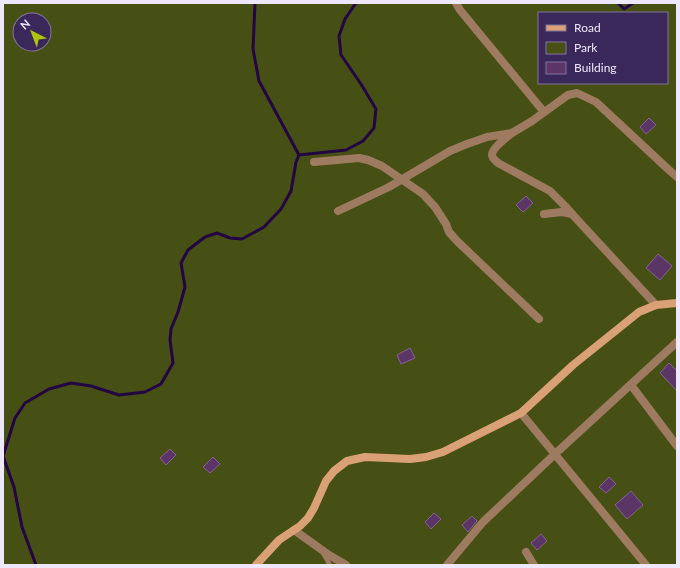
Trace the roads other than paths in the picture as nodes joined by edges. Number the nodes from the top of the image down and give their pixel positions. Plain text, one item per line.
1 (456, 3) edge
2 (544, 112) junction
3 (512, 133) junction
4 (314, 162) dead end
5 (677, 177) edge
6 (402, 180) junction
7 (338, 211) dead end
8 (544, 214) dead end
9 (572, 214) junction
10 (677, 303) edge
11 (656, 305) junction
12 (539, 319) dead end
13 (677, 342) edge
14 (630, 385) junction
15 (521, 413) junction
16 (677, 446) edge
17 (555, 454) junction
18 (294, 530) junction
19 (321, 549) junction
20 (526, 552) dead end
21 (256, 565) edge
22 (330, 565) edge
23 (346, 565) edge
24 (447, 565) edge
25 (534, 565) edge
26 (646, 565) edge

1 - 2 street
2 - 3 street
2 - 5 street
3 - 6 street
3 - 9 street
4 - 6 street
6 - 7 street
6 - 12 street
8 - 9 street
9 - 11 street
10 - 11 street
11 - 15 street
13 - 14 street
14 - 16 street
14 - 17 street
15 - 17 street
15 - 18 street
17 - 24 street
17 - 26 street
18 - 19 street
18 - 21 street
19 - 22 lane
19 - 23 street
20 - 25 street

